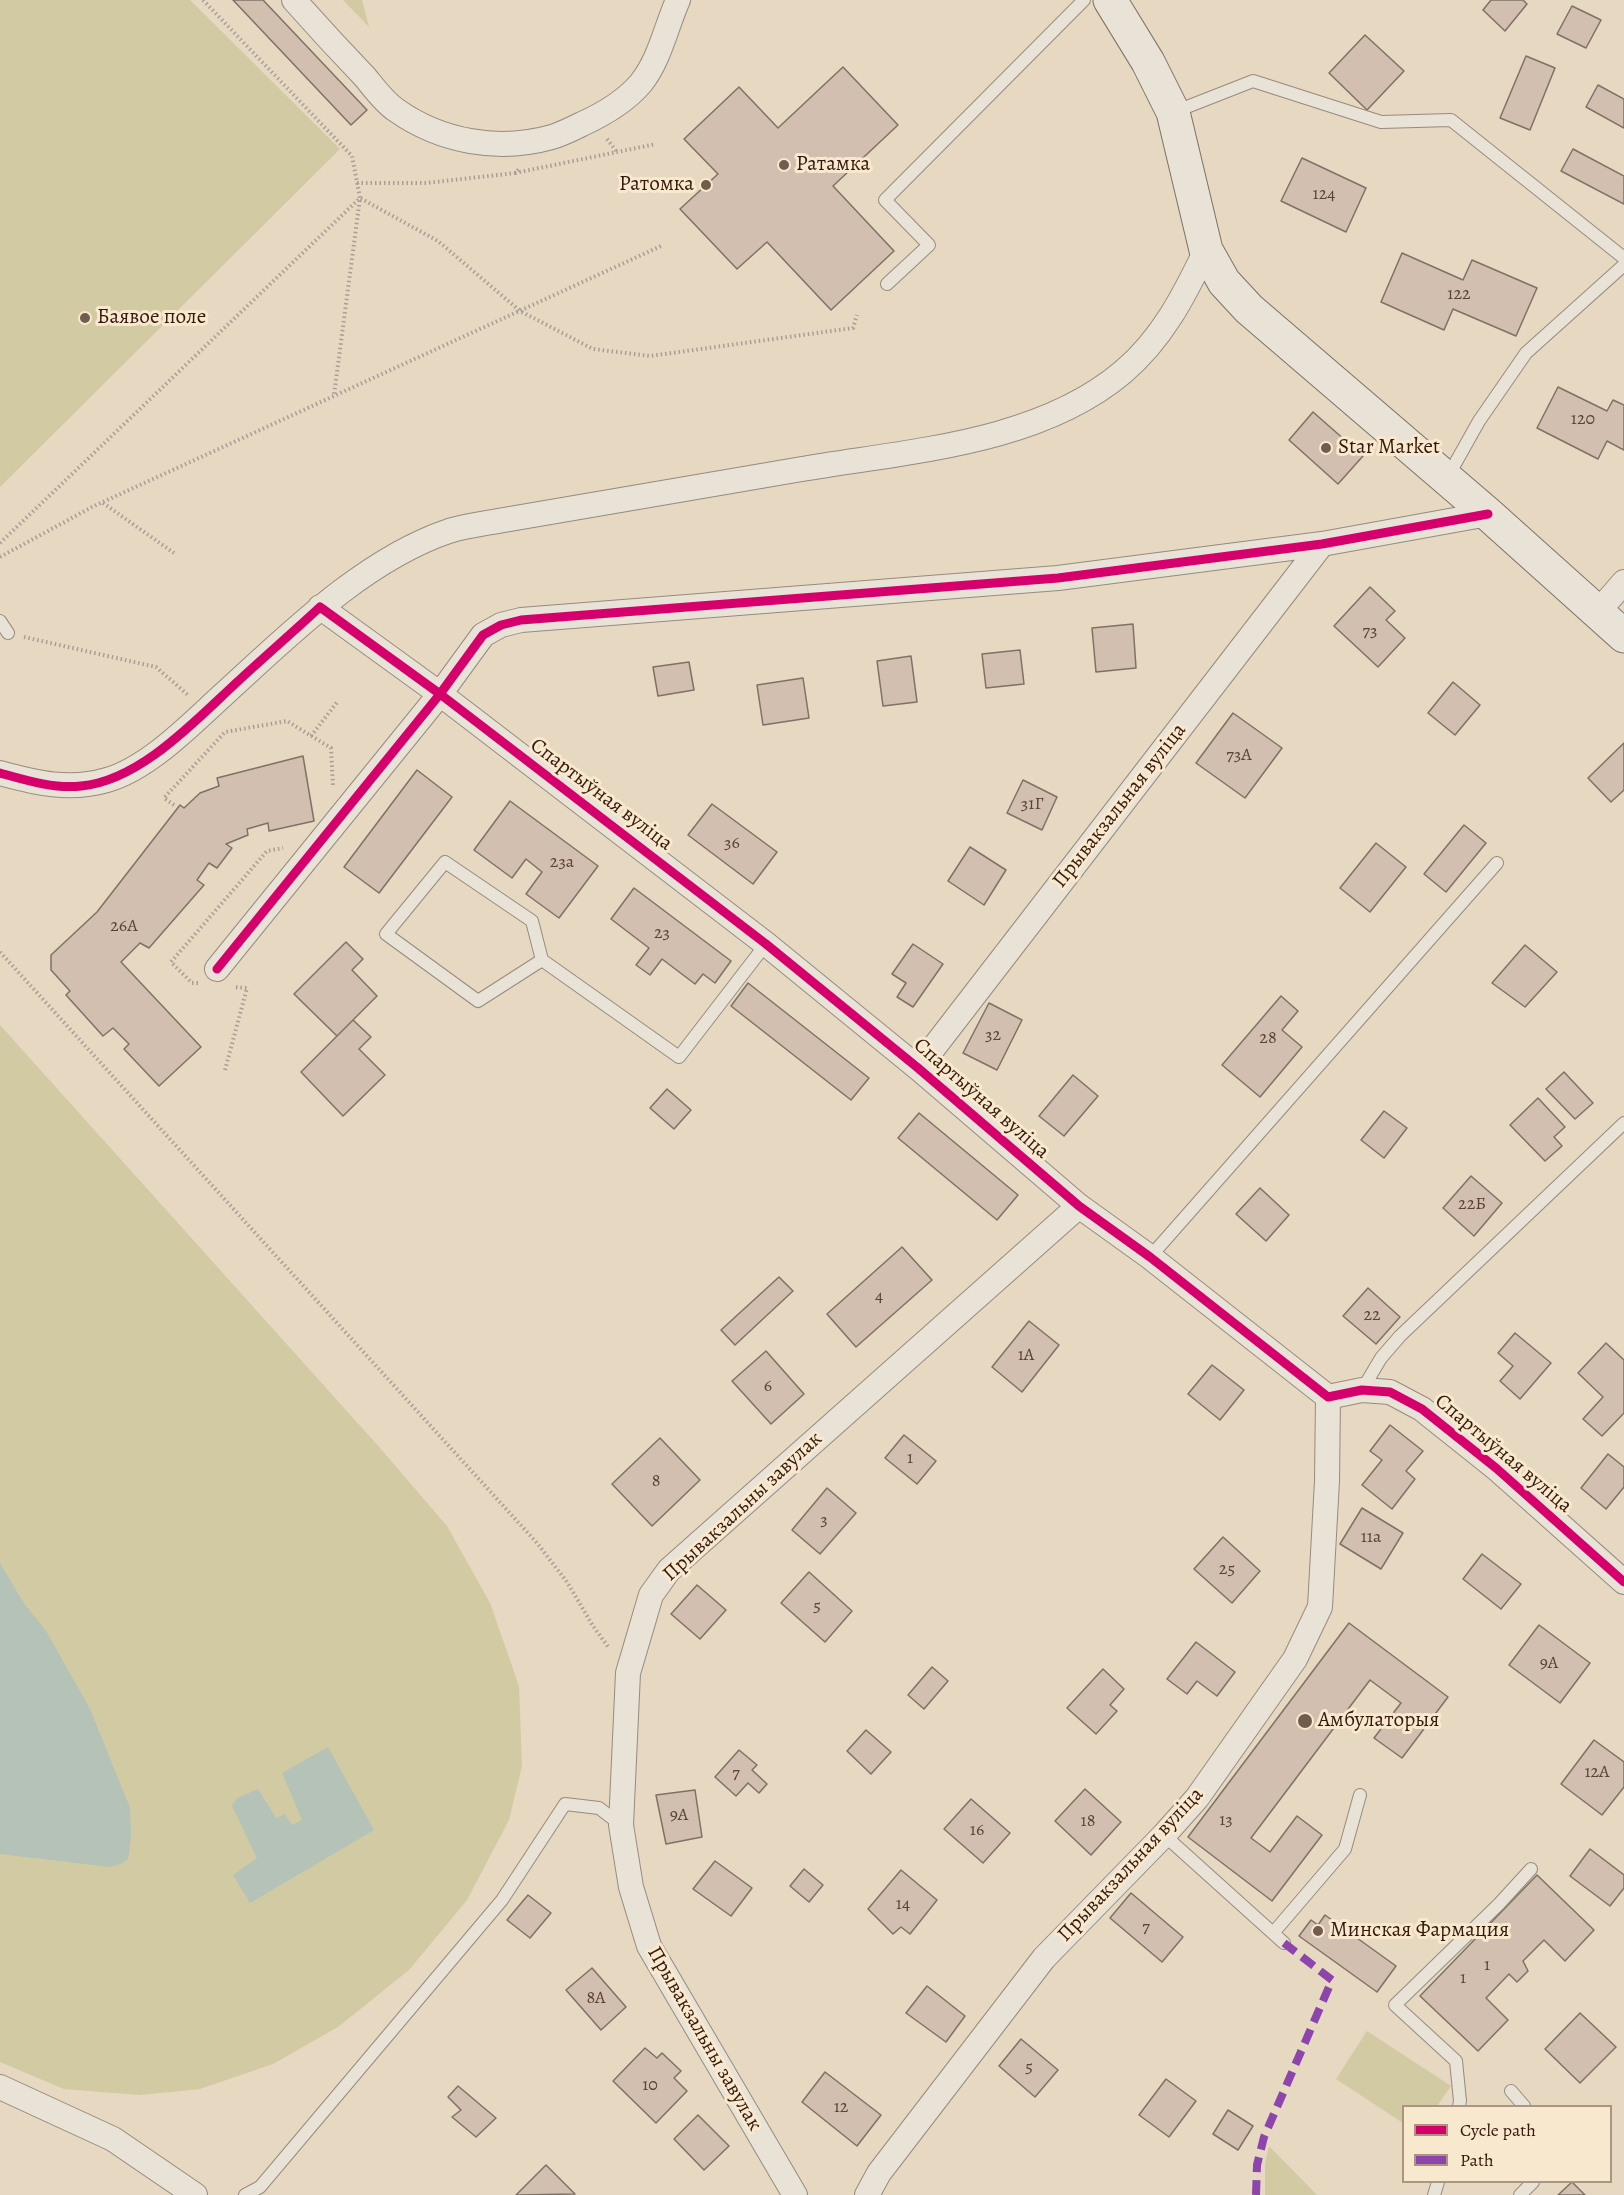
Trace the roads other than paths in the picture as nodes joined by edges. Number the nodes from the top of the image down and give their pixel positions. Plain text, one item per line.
1 (294, 0) edge
2 (678, 0) edge
3 (1084, 0) edge
4 (1110, 0) edge
5 (1173, 112) junction
6 (1206, 250) junction
7 (1624, 258) edge
8 (1624, 265) edge
9 (887, 284) dead end
10 (1446, 479) junction
11 (1488, 514) junction
12 (1322, 544) junction
13 (1624, 582) edge
14 (320, 607) junction
15 (1597, 613) junction
16 (0, 621) edge
17 (8, 633) road end
18 (1624, 636) edge
19 (440, 694) junction
20 (0, 773) edge
21 (1497, 863) dead end
22 (766, 944) junction
23 (543, 960) junction
24 (215, 980) road end
25 (918, 1068) junction
26 (1624, 1123) edge
27 (1079, 1206) junction
28 (1150, 1257) junction
29 (1362, 1390) junction
30 (1328, 1397) junction
31 (1624, 1582) edge
32 (1360, 1795) dead end
33 (621, 1825) junction
34 (1164, 1835) junction
35 (1531, 1869) dead end
36 (1274, 1932) junction
37 (1284, 1943) dead end
38 (0, 2086) edge
39 (1511, 2091) dead end
40 (1459, 2105) edge
41 (1523, 2105) edge
42 (1531, 2183) edge
43 (195, 2195) edge
44 (245, 2195) edge
45 (795, 2195) edge
46 (867, 2195) edge
47 (1520, 2195) edge

1 - 2 street
3 - 9 lane
4 - 5 street
5 - 6 street
5 - 7 lane
6 - 10 street
6 - 14 street
8 - 10 lane
10 - 11 street
11 - 12 street
11 - 15 street
12 - 19 street
12 - 25 street, Прывакзальная вуліца
13 - 15 street
14 - 19 street, Спартыўная вуліца
14 - 20 street
15 - 18 street
16 - 17 lane
19 - 22 street, Спартыўная вуліца
19 - 24 street
21 - 28 lane
22 - 23 lane
22 - 25 street, Спартыўная вуліца
23 - 23 lane
25 - 27 street, Спартыўная вуліца
26 - 29 lane
27 - 28 street, Спартыўная вуліца
27 - 33 street, Прывакзальны завулак
28 - 30 street, Спартыўная вуліца
29 - 30 street, Спартыўная вуліца
29 - 31 street, Спартыўная вуліца
30 - 34 street, Прывакзальная вуліца
32 - 36 lane
33 - 44 lane
33 - 45 street, Прывакзальны завулак
34 - 36 lane
34 - 46 street, Прывакзальная вуліца
35 - 40 lane
36 - 37 lane
38 - 43 street
39 - 41 lane
42 - 47 lane

